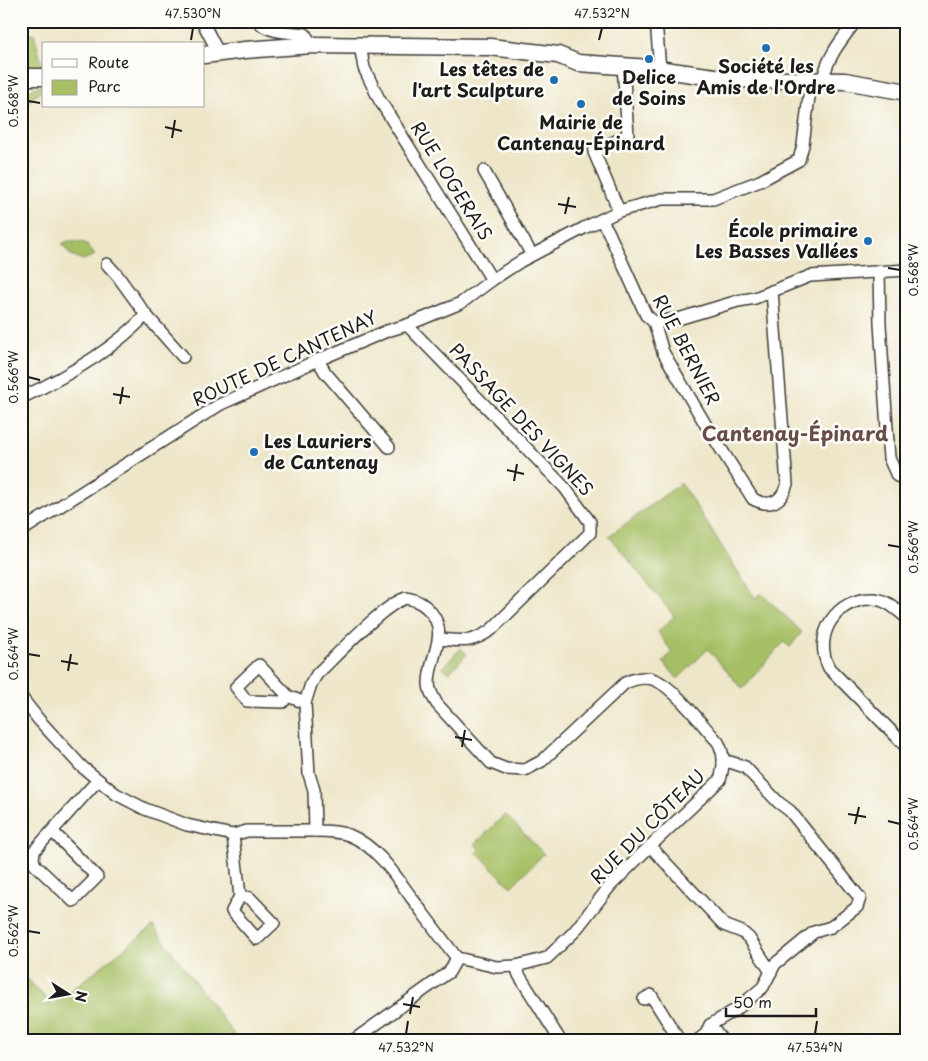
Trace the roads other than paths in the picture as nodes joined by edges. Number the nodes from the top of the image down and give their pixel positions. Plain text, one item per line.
1 (202, 21) edge
2 (258, 21) edge
3 (656, 21) edge
4 (856, 21) edge
5 (312, 45) junction
6 (360, 45) junction
7 (211, 54) edge
8 (623, 66) junction
9 (660, 69) junction
10 (42, 77) edge
11 (21, 78) edge
12 (817, 80) junction
13 (21, 88) edge
14 (907, 92) edge
15 (484, 171) dead end
16 (619, 211) junction
17 (602, 220) junction
18 (532, 255) junction
19 (107, 264) dead end
20 (907, 270) edge
21 (879, 272) junction
22 (492, 280) junction
23 (772, 291) junction
24 (146, 315) junction
25 (654, 322) junction
26 (407, 325) junction
27 (183, 357) dead end
28 (318, 360) junction
29 (21, 398) edge
30 (389, 447) dead end
31 (907, 480) edge
32 (21, 530) edge
33 (907, 618) edge
34 (439, 639) junction
35 (288, 696) dead end
36 (21, 697) edge
37 (305, 703) junction
38 (907, 748) edge
39 (723, 763) junction
40 (98, 780) junction
41 (52, 831) junction
42 (314, 831) junction
43 (233, 835) junction
44 (650, 846) junction
45 (240, 896) dead end
46 (457, 958) junction
47 (516, 966) junction
48 (771, 972) junction
49 (644, 999) dead end
50 (710, 1025) junction
51 (354, 1040) edge
52 (560, 1040) edge
53 (679, 1040) edge
54 (698, 1040) edge
55 (722, 1040) edge

1 - 7 street
2 - 5 street
3 - 9 street
4 - 12 street
5 - 6 main road
5 - 7 main road
6 - 8 main road
6 - 22 street, RUE LOGERAIS
8 - 9 main road
8 - 16 street
9 - 12 main road
10 - 11 main road
11 - 13 main road
12 - 14 main road
12 - 16 street, ROUTE DE CANTENAY
15 - 18 street
16 - 17 street, ROUTE DE CANTENAY
17 - 18 street, ROUTE DE CANTENAY
17 - 25 street, RUE BERNIER
18 - 22 street, ROUTE DE CANTENAY
19 - 24 street
20 - 21 street
21 - 23 street
21 - 31 street
22 - 26 street, ROUTE DE CANTENAY
23 - 25 street
23 - 25 street, RUE BERNIER
24 - 27 street
24 - 29 street
26 - 28 street, ROUTE DE CANTENAY
26 - 34 street, PASSAGE DES VIGNES
28 - 30 street
28 - 32 street, ROUTE DE CANTENAY
33 - 38 street
34 - 37 street, RUE DU CÔTEAU
34 - 39 street, RUE DU CÔTEAU
35 - 37 street
36 - 40 street
37 - 42 street, RUE DU CÔTEAU
39 - 44 street, RUE DU CÔTEAU
39 - 48 street
40 - 41 street
40 - 43 street
41 - 41 street
42 - 43 street
42 - 46 street
43 - 45 street
44 - 47 street, RUE DU CÔTEAU
44 - 48 street
46 - 47 street, RUE DU CÔTEAU
46 - 51 street
47 - 52 street
48 - 50 street
49 - 53 street
50 - 54 street
50 - 55 street

